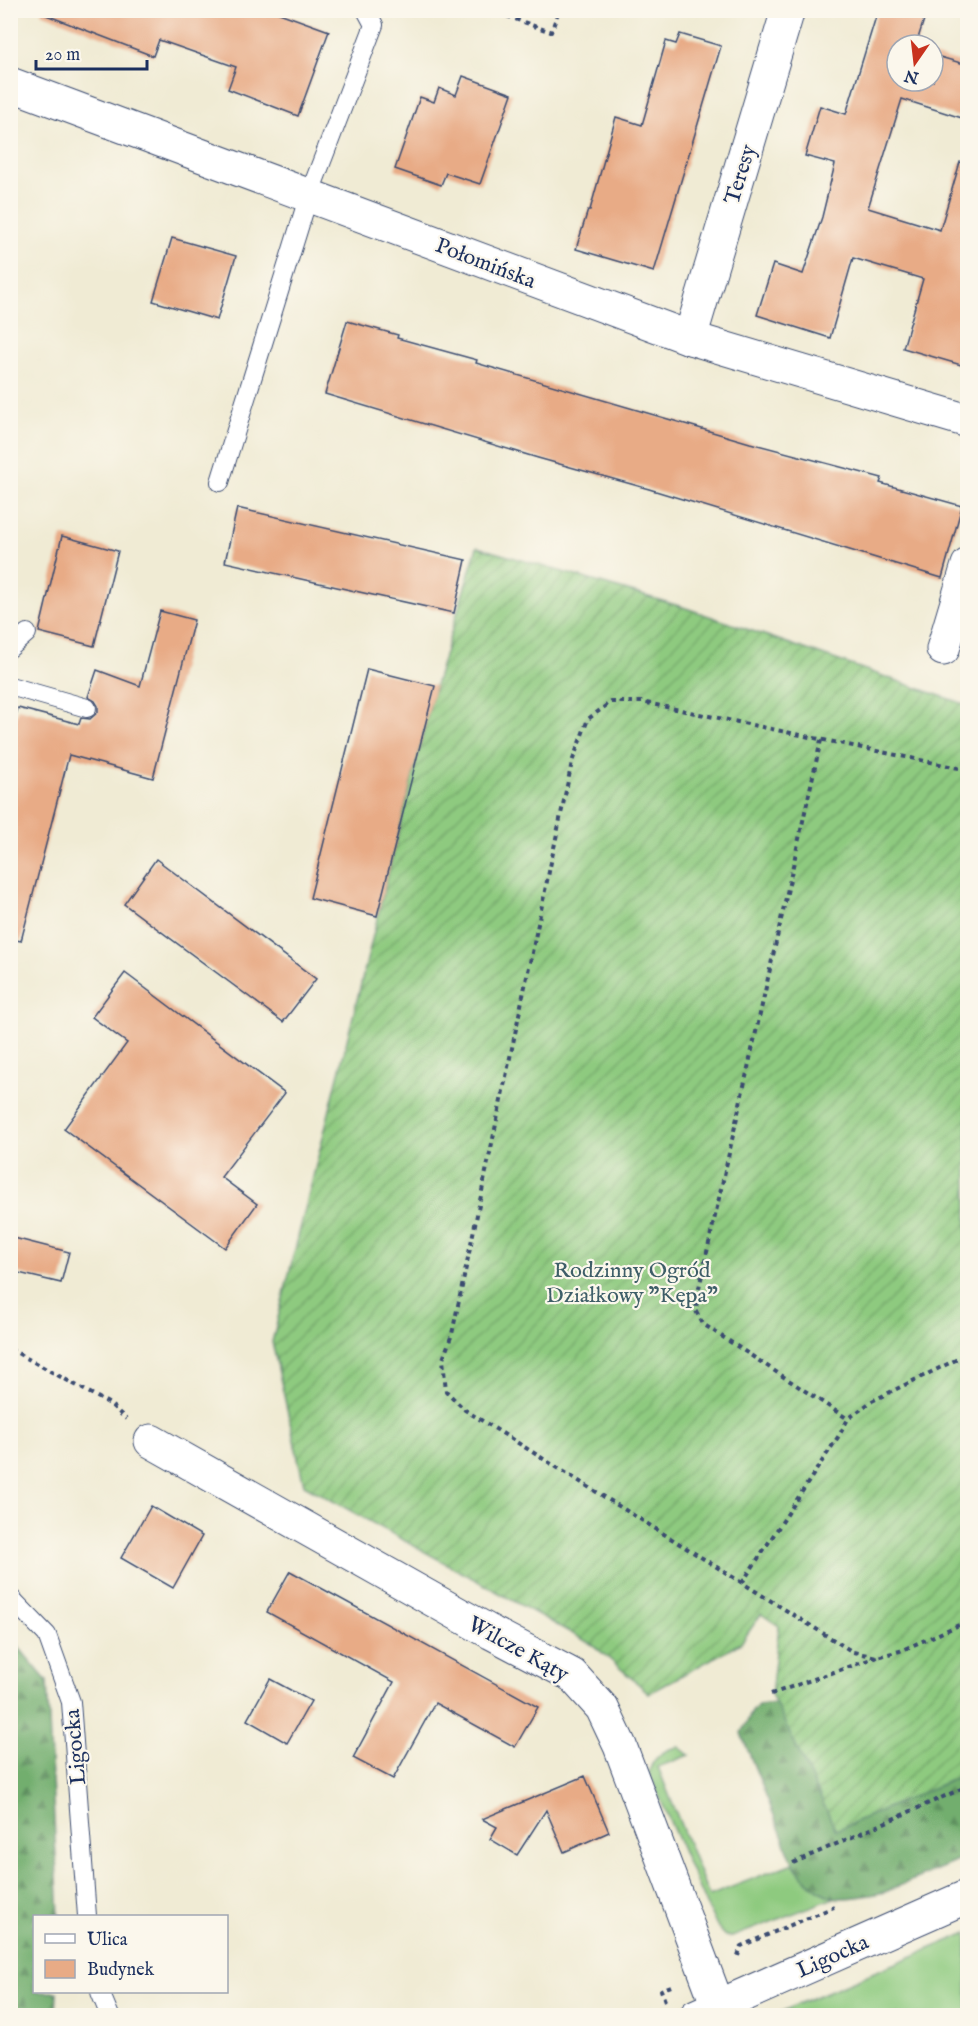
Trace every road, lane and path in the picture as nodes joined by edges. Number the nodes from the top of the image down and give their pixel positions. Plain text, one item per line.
1 (366, 10) edge
2 (490, 10) edge
3 (559, 10) edge
4 (788, 10) edge
5 (10, 84) edge
6 (309, 195) junction
7 (690, 338) junction
8 (968, 422) edge
9 (220, 482) dead end
10 (968, 565) edge
11 (27, 633) dead end
12 (10, 648) edge
13 (943, 649) dead end
14 (10, 686) edge
15 (87, 708) dead end
16 (821, 740) junction
17 (968, 771) edge
18 (10, 1349) edge
19 (968, 1354) edge
20 (849, 1419) junction
21 (151, 1442) joint
22 (742, 1583) junction
23 (10, 1597) edge
24 (968, 1621) edge
25 (877, 1657) junction
26 (771, 1694) dead end
27 (968, 1786) edge
28 (793, 1863) dead end
29 (968, 1896) edge
30 (834, 1907) dead end
31 (87, 1915) edge
32 (705, 1972) junction
33 (100, 1993) edge
34 (694, 2009) edge
35 (110, 2016) edge

1 - 6 lane
2 - 3 path
4 - 7 street, Teresy
5 - 6 street, Połomińska
6 - 7 street, Połomińska
6 - 9 lane
7 - 8 street, Połomińska
10 - 13 street
11 - 12 lane
14 - 15 lane
16 - 17 path
16 - 20 path
16 - 22 path
18 - 21 path
19 - 20 path
20 - 22 path
21 - 32 street, Wilcze Kąty
22 - 25 path
23 - 31 lane, Ligocka
24 - 25 path
25 - 26 path
27 - 28 path
29 - 34 street, Ligocka
30 - 32 path
32 - 34 street, Wilcze Kąty
32 - 34 path
33 - 35 lane

